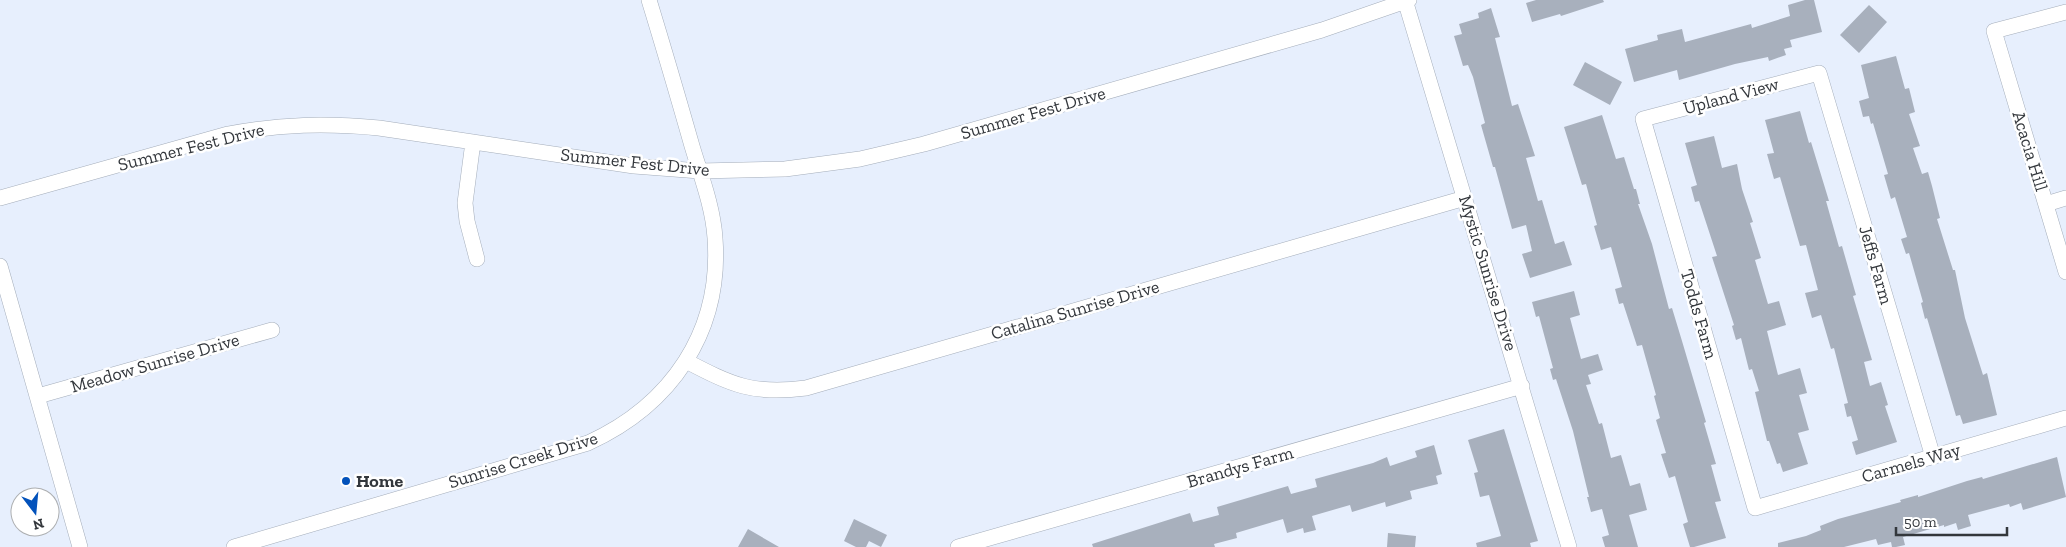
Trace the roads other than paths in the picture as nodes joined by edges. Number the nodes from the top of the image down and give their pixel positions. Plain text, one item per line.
1 (650, 0) edge
2 (1406, 0) edge
3 (2066, 12) edge
4 (1819, 73) joint
5 (1643, 119) joint
6 (473, 142) junction
7 (700, 171) junction
8 (0, 198) edge
9 (1465, 198) junction
10 (2066, 198) edge
11 (2046, 204) junction
12 (477, 259) dead end
13 (0, 266) edge
14 (2066, 272) edge
15 (272, 330) dead end
16 (686, 361) junction
17 (1522, 386) junction
18 (38, 396) junction
19 (2066, 418) edge
20 (1933, 457) junction
21 (1756, 508) joint
22 (80, 547) edge
23 (234, 547) edge
24 (958, 547) edge
25 (1569, 547) edge

1 - 7 street, Sunrise Creek Drive
2 - 7 street, Summer Fest Drive
2 - 9 street, Mystic Sunrise Drive
3 - 11 street, Acacia Hill
4 - 5 street, Upland View
4 - 20 street, Jeffs Farm
5 - 21 street, Todds Farm
6 - 7 street, Summer Fest Drive
6 - 8 street, Summer Fest Drive
6 - 12 street
7 - 16 street, Sunrise Creek Drive
9 - 16 street, Catalina Sunrise Drive
9 - 17 street, Mystic Sunrise Drive
10 - 11 street
11 - 14 street, Acacia Hill
13 - 18 street
15 - 18 street, Meadow Sunrise Drive
16 - 23 street, Sunrise Creek Drive
17 - 24 street, Brandys Farm
17 - 25 street, Mystic Sunrise Drive
18 - 22 street
19 - 20 street, Carmels Way
20 - 21 street, Carmels Way

